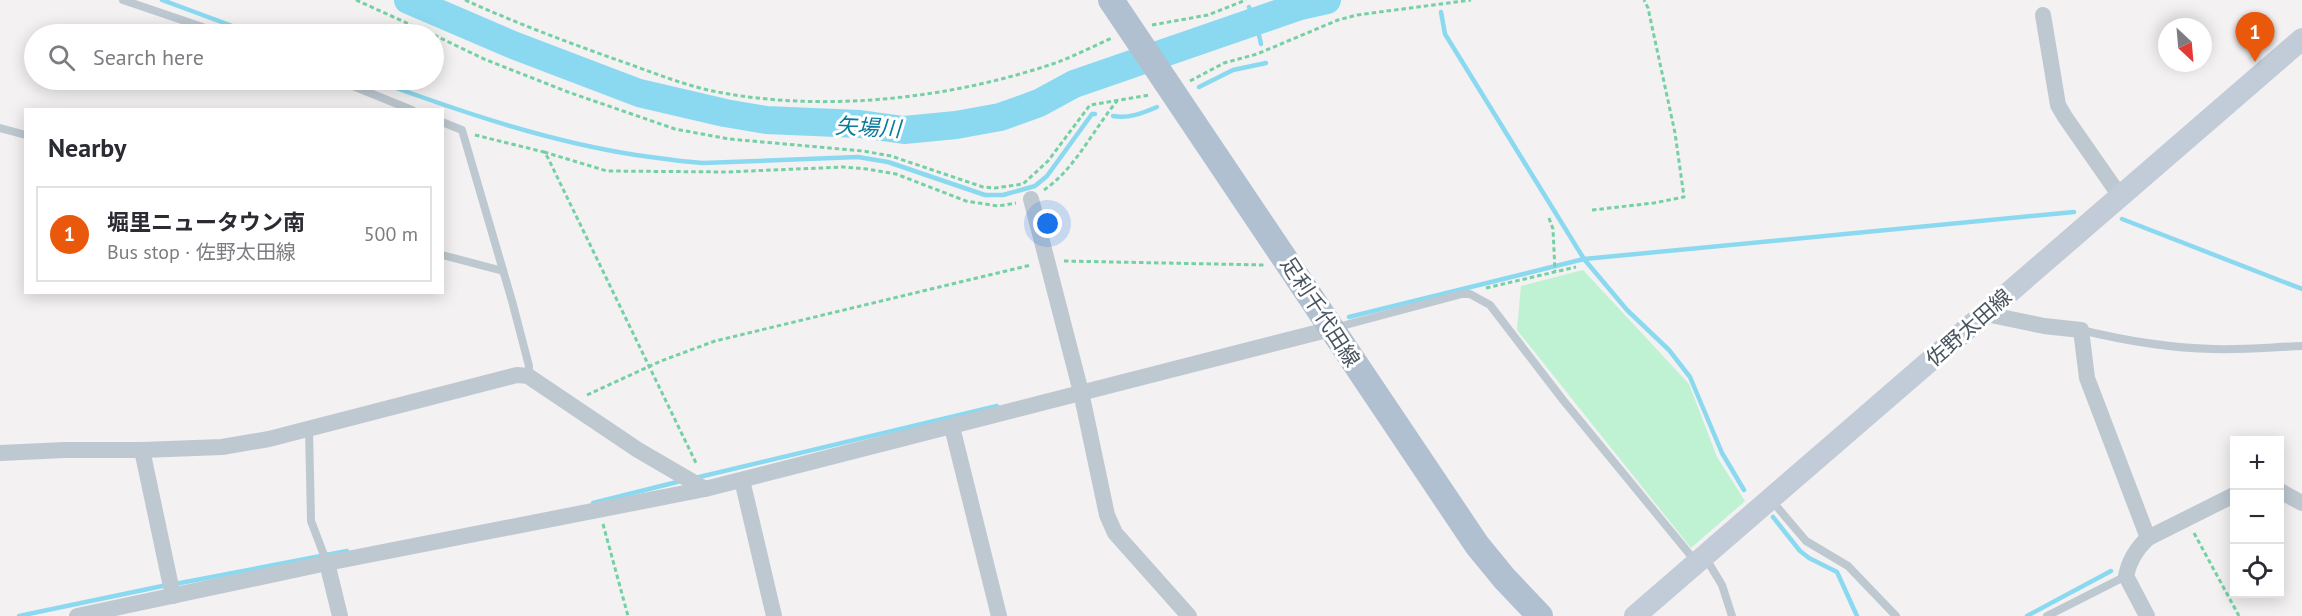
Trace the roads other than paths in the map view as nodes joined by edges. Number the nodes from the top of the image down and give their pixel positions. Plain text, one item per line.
1 (123, 0) edge
2 (1111, 0) edge
3 (2043, 15) dead end
4 (194, 24) edge
5 (2302, 39) edge
6 (363, 90) edge
7 (407, 108) edge
8 (444, 123) edge
9 (0, 128) edge
10 (24, 134) edge
11 (2120, 196) junction
12 (1031, 199) road end
13 (444, 256) edge
14 (502, 271) junction
15 (1986, 314) junction
16 (1331, 329) junction
17 (2081, 330) junction
18 (2302, 346) edge
19 (528, 376) junction
20 (1081, 392) junction
21 (952, 427) junction
22 (309, 428) junction
23 (142, 450) junction
24 (0, 453) edge
25 (742, 480) junction
26 (705, 489) junction
27 (2284, 493) edge
28 (2230, 497) edge
29 (1770, 499) junction
30 (2302, 503) edge
31 (2148, 538) junction
32 (1700, 559) junction
33 (327, 563) junction
34 (2126, 576) junction
35 (173, 596) junction
36 (77, 616) edge
37 (340, 616) edge
38 (774, 616) edge
39 (999, 616) edge
40 (1189, 616) edge
41 (1540, 616) edge
42 (1635, 616) edge
43 (1732, 616) edge
44 (1896, 616) edge
45 (2047, 616) edge
46 (2147, 616) edge

1 - 4 lane
2 - 16 main road, 足利千代田線
3 - 11 street
5 - 11 main road, 佐野太田線
6 - 7 lane
8 - 14 lane
9 - 10 lane
11 - 15 main road, 佐野太田線
12 - 20 street
13 - 14 lane
14 - 19 lane
15 - 17 street
15 - 29 main road, 佐野太田線
16 - 20 street
16 - 32 lane
16 - 41 main road, 足利千代田線
17 - 18 lane
17 - 31 street
19 - 22 street
19 - 26 street
20 - 21 street
20 - 40 street
21 - 25 street
21 - 39 street
22 - 23 street
22 - 33 lane
23 - 24 street
23 - 35 street
25 - 26 street
25 - 38 street
26 - 33 street
27 - 30 street
28 - 31 street
29 - 32 main road, 佐野太田線
29 - 44 lane
31 - 34 street
32 - 42 main road, 佐野太田線
32 - 43 lane
33 - 35 street
33 - 37 street
34 - 45 lane
34 - 46 street
35 - 36 street

